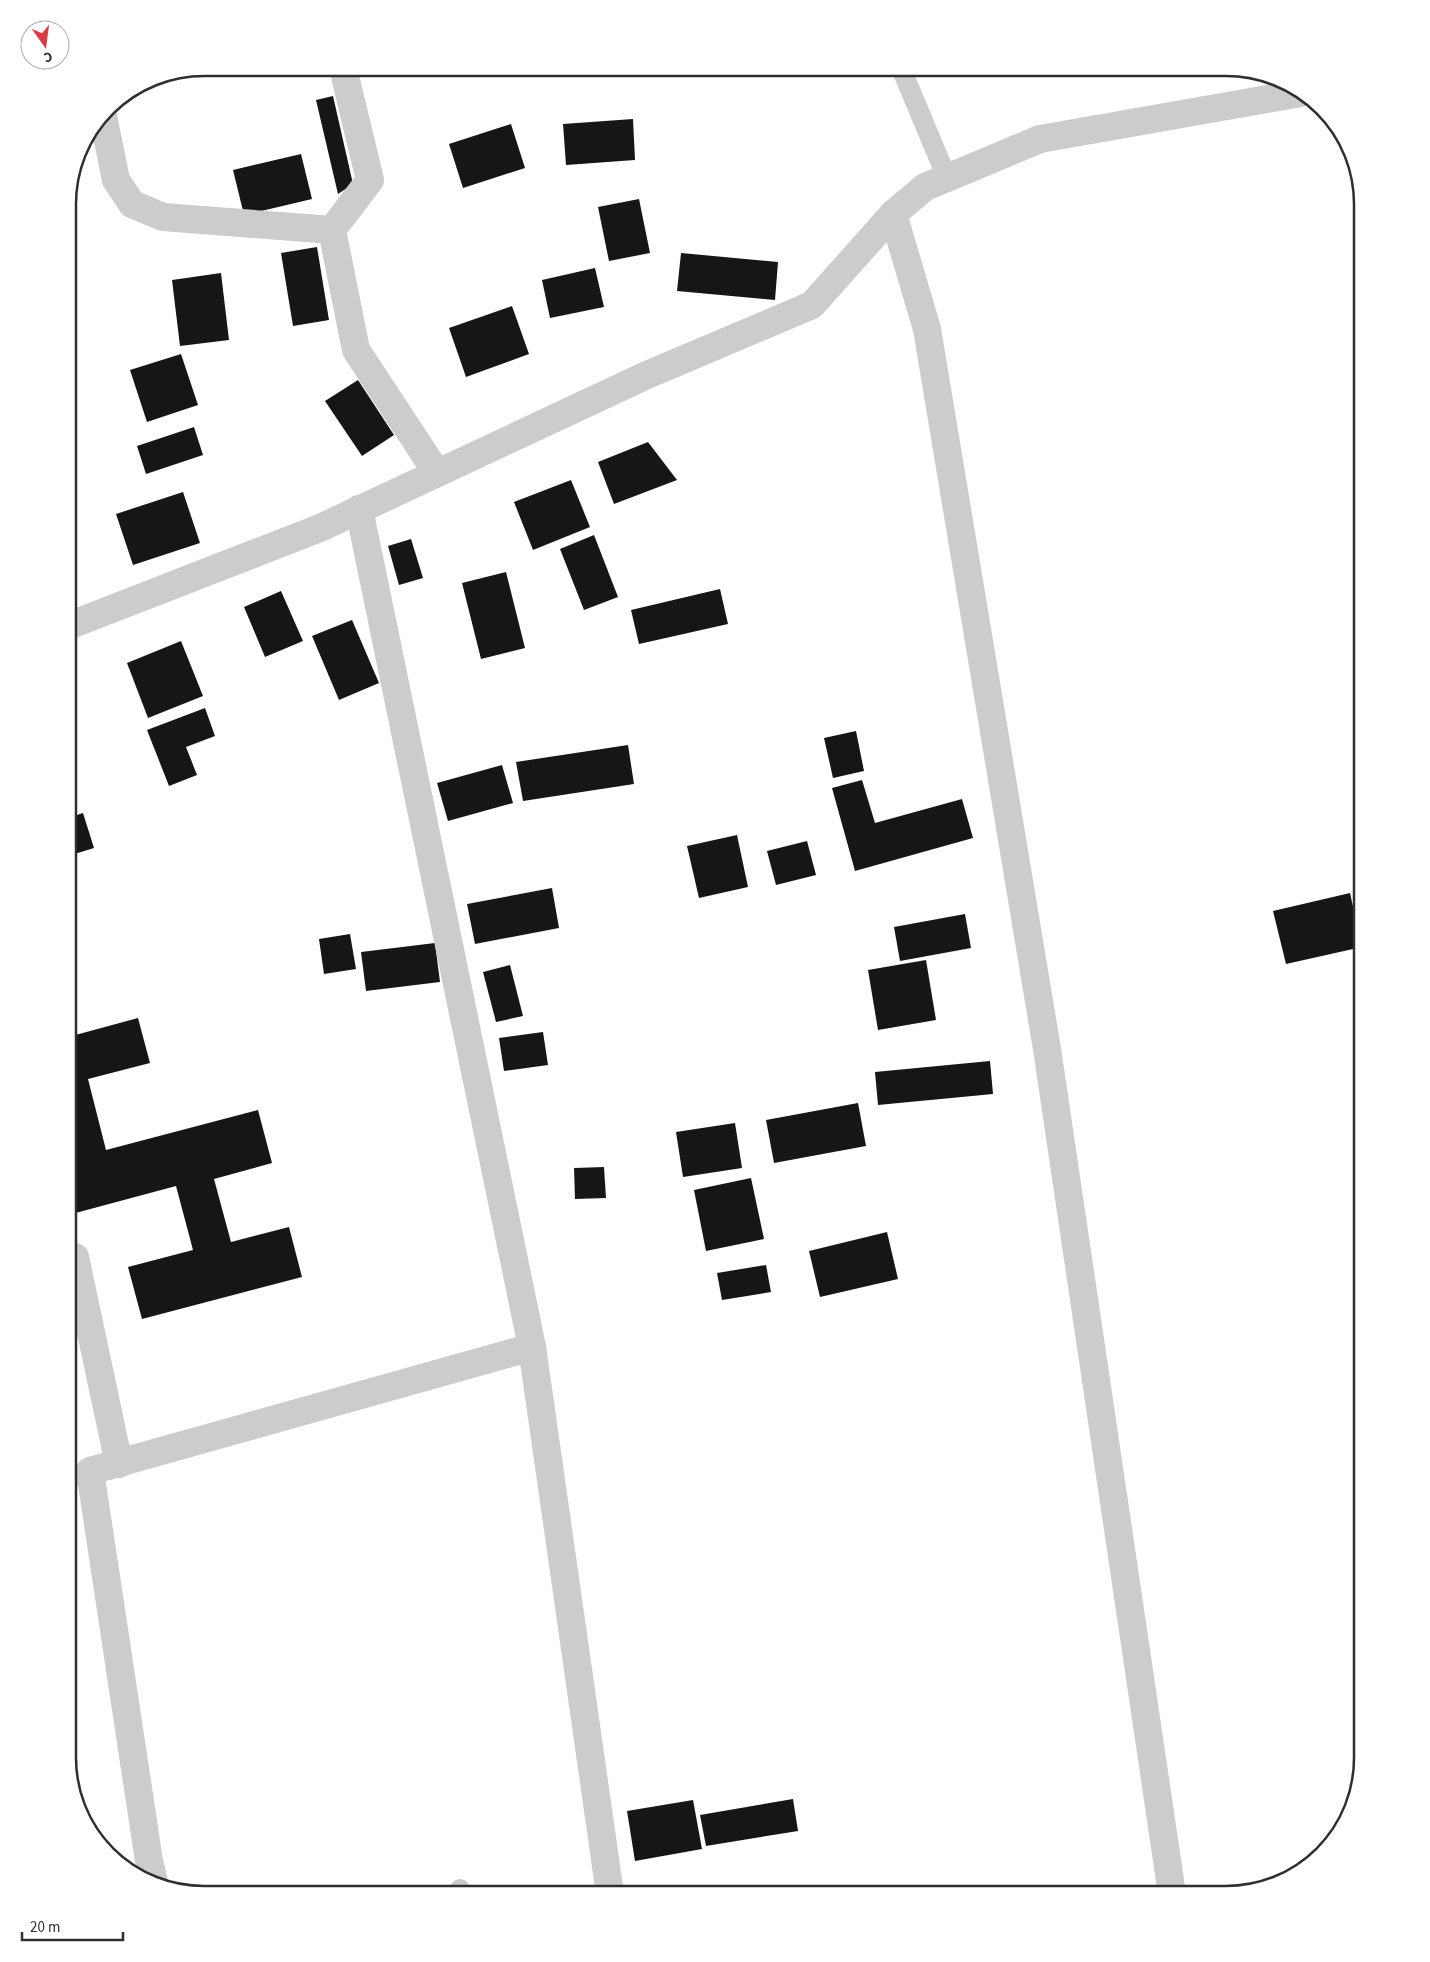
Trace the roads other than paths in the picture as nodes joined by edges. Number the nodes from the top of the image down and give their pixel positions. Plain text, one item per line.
1 (345, 77) edge
2 (905, 77) edge
3 (1292, 95) edge
4 (105, 124) edge
5 (947, 178) junction
6 (893, 214) junction
7 (332, 230) junction
8 (438, 473) junction
9 (359, 509) junction
10 (77, 623) edge
11 (76, 1263) edge
12 (532, 1347) junction
13 (118, 1464) junction
14 (79, 1474) edge
15 (153, 1875) edge
16 (609, 1885) edge
17 (1171, 1886) edge

1 - 7 street
2 - 5 lane
3 - 5 street
4 - 7 street
5 - 6 street
6 - 8 street
6 - 17 street
7 - 8 street
8 - 9 street
9 - 10 street
9 - 12 street
11 - 13 street
12 - 13 street
12 - 16 street
13 - 14 street
14 - 15 street

